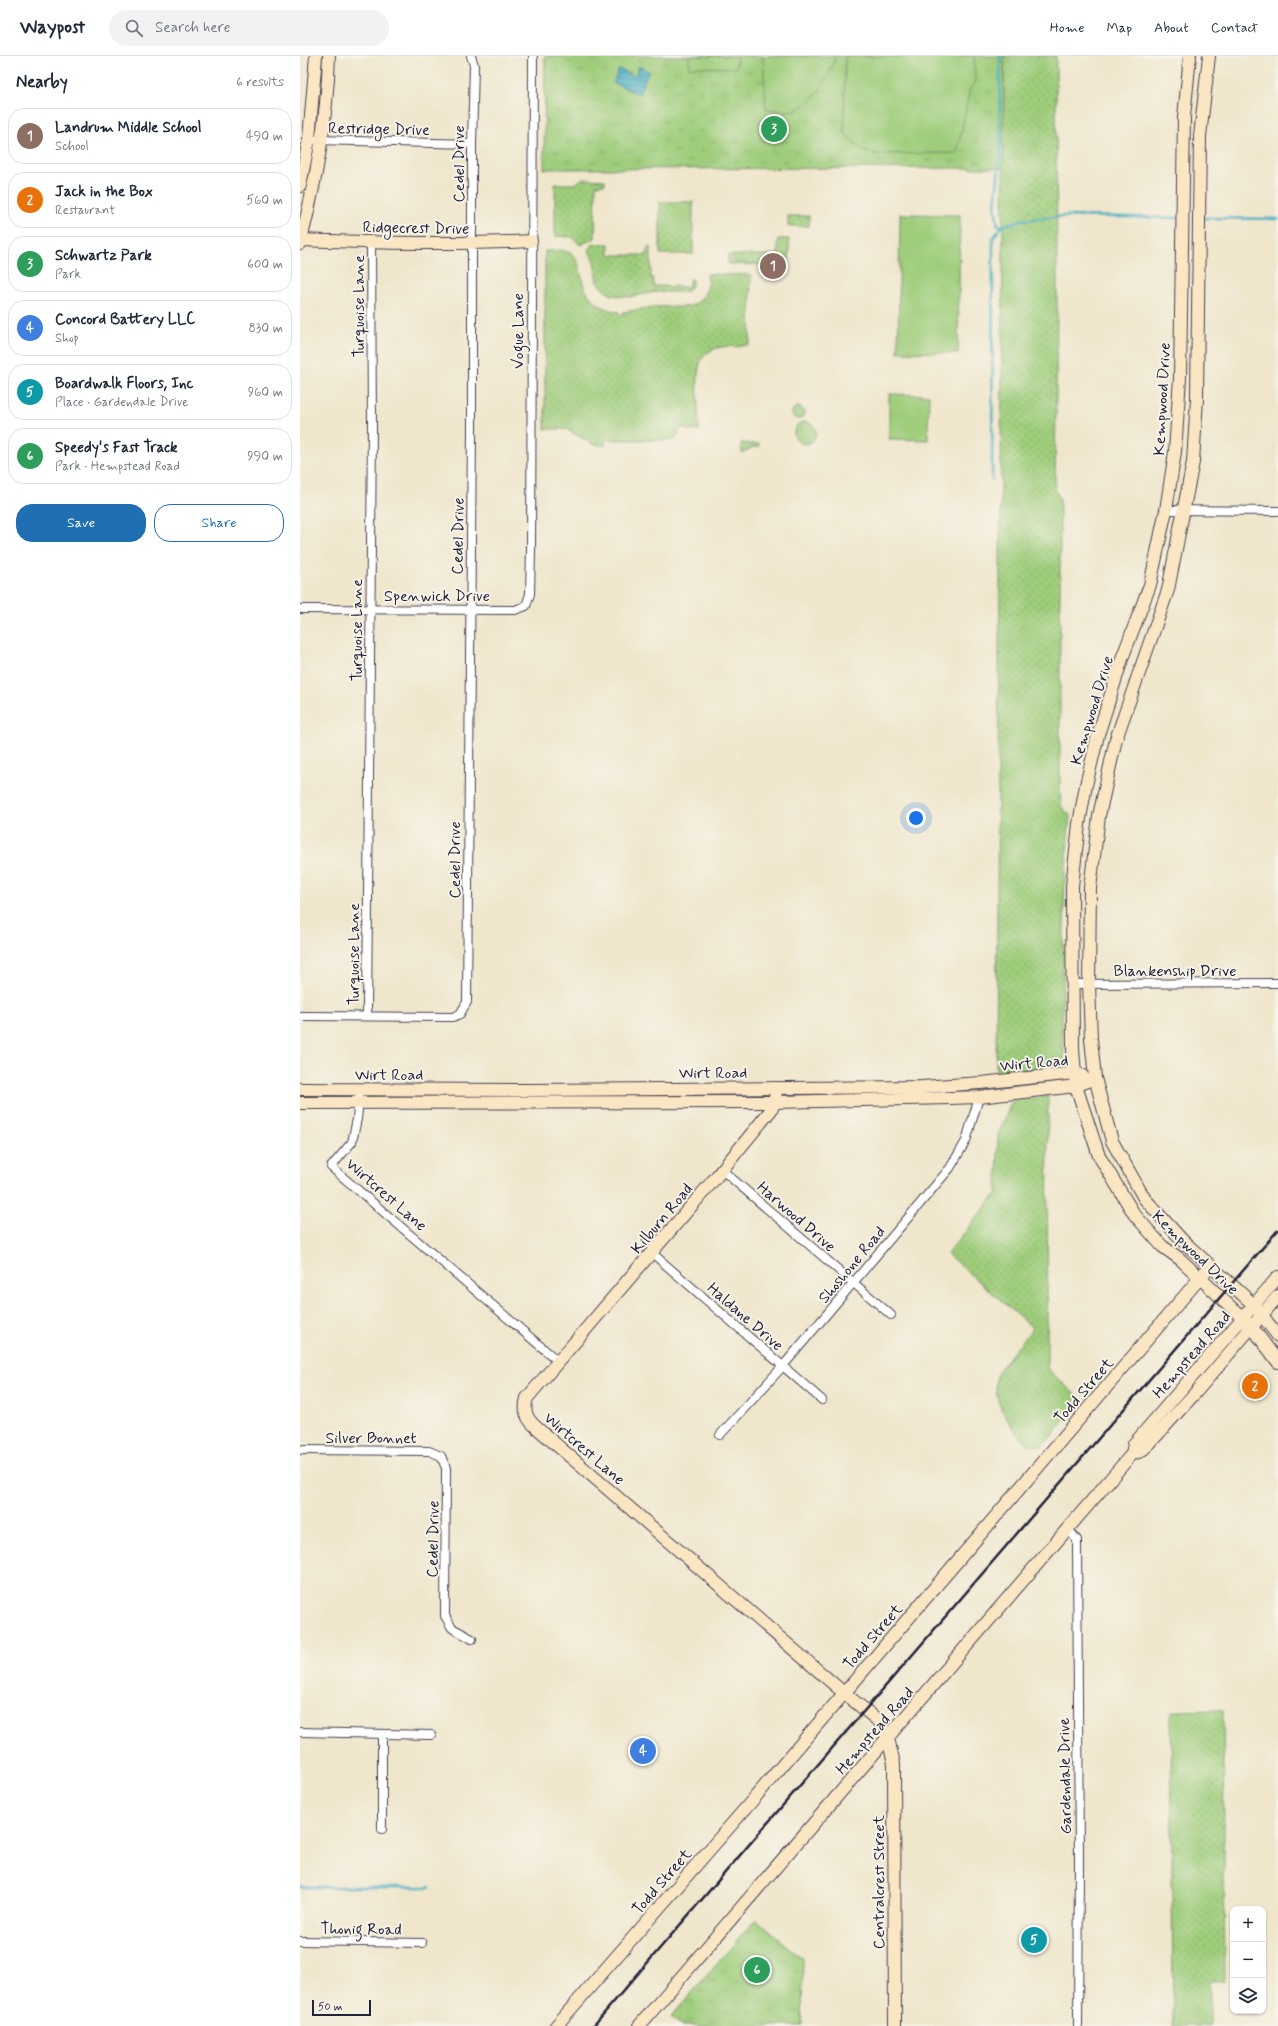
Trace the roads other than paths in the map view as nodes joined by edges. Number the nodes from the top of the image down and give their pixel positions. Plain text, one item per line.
1 (316, 56) edge
2 (329, 56) edge
3 (471, 56) edge
4 (533, 56) edge
5 (1190, 56) edge
6 (1209, 56) edge
7 (310, 139) junction
8 (323, 141) junction
9 (472, 144) junction
10 (1183, 180) junction
11 (1200, 180) junction
12 (300, 186) edge
13 (300, 241) edge
14 (531, 241) junction
15 (371, 243) junction
16 (472, 244) junction
17 (1181, 351) junction
18 (1198, 351) junction
19 (1166, 510) junction
20 (1184, 510) junction
21 (1278, 510) edge
22 (526, 606) joint
23 (370, 608) junction
24 (300, 609) edge
25 (470, 609) junction
26 (1278, 983) edge
27 (1073, 984) junction
28 (1089, 984) junction
29 (300, 1016) edge
30 (367, 1016) junction
31 (1075, 1073) junction
32 (1095, 1078) junction
33 (1076, 1086) junction
34 (776, 1088) junction
35 (300, 1089) edge
36 (359, 1096) junction
37 (979, 1097) junction
38 (775, 1102) junction
39 (300, 1103) edge
40 (722, 1170) junction
41 (1138, 1187) junction
42 (1123, 1197) junction
43 (652, 1253) junction
44 (1211, 1266) junction
45 (1278, 1277) edge
46 (1200, 1278) junction
47 (853, 1283) junction
48 (1278, 1296) edge
49 (1258, 1310) junction
50 (891, 1315) dead end
51 (1242, 1319) junction
52 (1252, 1327) junction
53 (1278, 1336) edge
54 (559, 1362) junction
55 (1278, 1362) edge
56 (783, 1366) junction
57 (822, 1400) dead end
58 (720, 1435) dead end
59 (300, 1450) edge
60 (1132, 1454) junction
61 (441, 1456) joint
62 (1068, 1530) junction
63 (472, 1639) dead end
64 (844, 1693) junction
65 (300, 1732) edge
66 (382, 1734) junction
67 (431, 1735) dead end
68 (888, 1738) junction
69 (382, 1829) dead end
70 (300, 1941) edge
71 (422, 1943) dead end
72 (556, 2026) edge
73 (639, 2026) edge
74 (895, 2026) edge
75 (1078, 2026) edge

1 - 7 main road
2 - 8 main road
3 - 9 street, Cedel Drive
4 - 14 street, Vogue Lane
5 - 10 main road, Kempwood Drive
6 - 11 main road, Kempwood Drive
7 - 8 street, Restridge Drive
7 - 12 main road
8 - 9 street, Restridge Drive
8 - 13 main road
9 - 16 street, Cedel Drive
10 - 11 main road
10 - 17 main road, Kempwood Drive
11 - 18 main road, Kempwood Drive
13 - 15 main road, Ridgecrest Drive
14 - 16 main road, Ridgecrest Drive
14 - 22 street, Vogue Lane
15 - 16 main road, Ridgecrest Drive
15 - 23 street, Turquoise Lane
16 - 25 street, Cedel Drive
17 - 18 main road
17 - 19 main road, Kempwood Drive
18 - 20 main road, Kempwood Drive
19 - 20 street
19 - 27 main road, Kempwood Drive
20 - 21 street
20 - 28 main road, Kempwood Drive
22 - 25 street, Spenwick Drive
23 - 24 street, Spenwick Drive
23 - 25 street, Spenwick Drive
23 - 30 street, Turquoise Lane
25 - 30 street, Cedel Drive
26 - 28 street, Blankenship Drive
27 - 28 street, Blankenship Drive
27 - 31 main road, Kempwood Drive
28 - 32 main road, Kempwood Drive
29 - 30 street
31 - 32 main road, Wirt Road
31 - 33 main road, Kempwood Drive
31 - 34 main road, Wirt Road
32 - 33 main road, Wirt Road
32 - 41 main road, Kempwood Drive
33 - 37 main road, Wirt Road
33 - 42 main road, Kempwood Drive
34 - 36 main road, Wirt Road
34 - 38 main road, Kilburn Road
35 - 36 main road, Wirt Road
36 - 38 main road, Wirt Road
36 - 39 main road, Wirt Road
36 - 54 street, Wirtcrest Lane
37 - 38 main road, Wirt Road
37 - 47 street, Shoshone Road
38 - 40 main road, Kilburn Road
40 - 43 main road, Kilburn Road
40 - 47 street, Harwood Drive
41 - 42 main road
41 - 44 main road, Kempwood Drive
42 - 46 main road, Kempwood Drive
43 - 54 main road, Kilburn Road
43 - 56 street, Haldane Drive
44 - 46 main road, Todd Street
44 - 49 main road, Kempwood Drive
45 - 49 main road, Hempstead Road
46 - 51 main road, Kempwood Drive
46 - 64 main road, Todd Street
47 - 50 street, Harwood Drive
47 - 56 street, Shoshone Road
48 - 49 main road, Hempstead Road
49 - 51 main road, Hempstead Road
49 - 52 main road, Hempstead Road
49 - 53 main road, Kempwood Drive
51 - 52 main road, Kempwood Drive
51 - 60 main road, Hempstead Road
52 - 55 main road, Kempwood Drive
52 - 60 main road, Hempstead Road
54 - 64 main road, Wirtcrest Lane
56 - 57 street, Haldane Drive
56 - 58 street, Shoshone Road
59 - 61 street, Silver Bonnet
60 - 62 main road, Hempstead Road
61 - 63 street, Cedel Drive
62 - 68 main road, Hempstead Road
62 - 75 street, Gardendale Drive
64 - 68 main road, Wirtcrest Lane
64 - 72 main road, Todd Street
65 - 66 street
66 - 67 street
66 - 69 street
68 - 73 main road, Hempstead Road
68 - 74 main road, Centralcrest Street
70 - 71 street, Thonig Road

